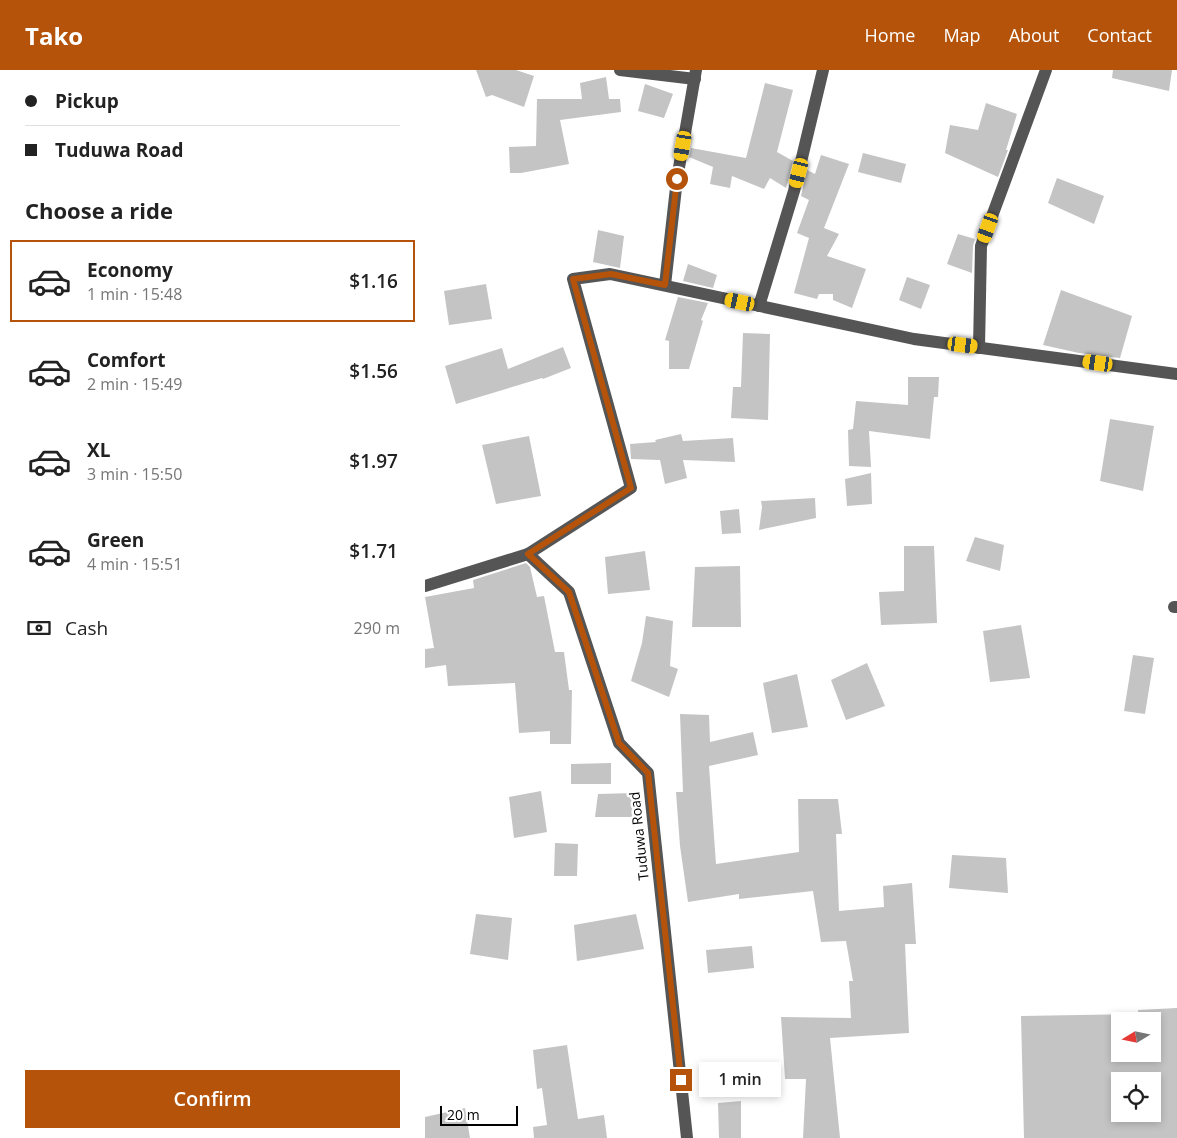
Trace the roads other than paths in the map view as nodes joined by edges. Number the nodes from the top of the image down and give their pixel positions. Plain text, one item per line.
1 (620, 70) edge
2 (823, 70) edge
3 (1046, 70) edge
4 (695, 74) edge
5 (665, 285) junction
6 (759, 306) junction
7 (979, 348) junction
8 (1177, 374) edge
9 (528, 554) junction
10 (425, 586) edge
11 (687, 1138) edge

1 - 4 street
2 - 6 street
3 - 7 street
4 - 5 street
5 - 6 street
5 - 9 street
6 - 7 street
7 - 8 street
9 - 10 street
9 - 11 street, Tuduwa Road

